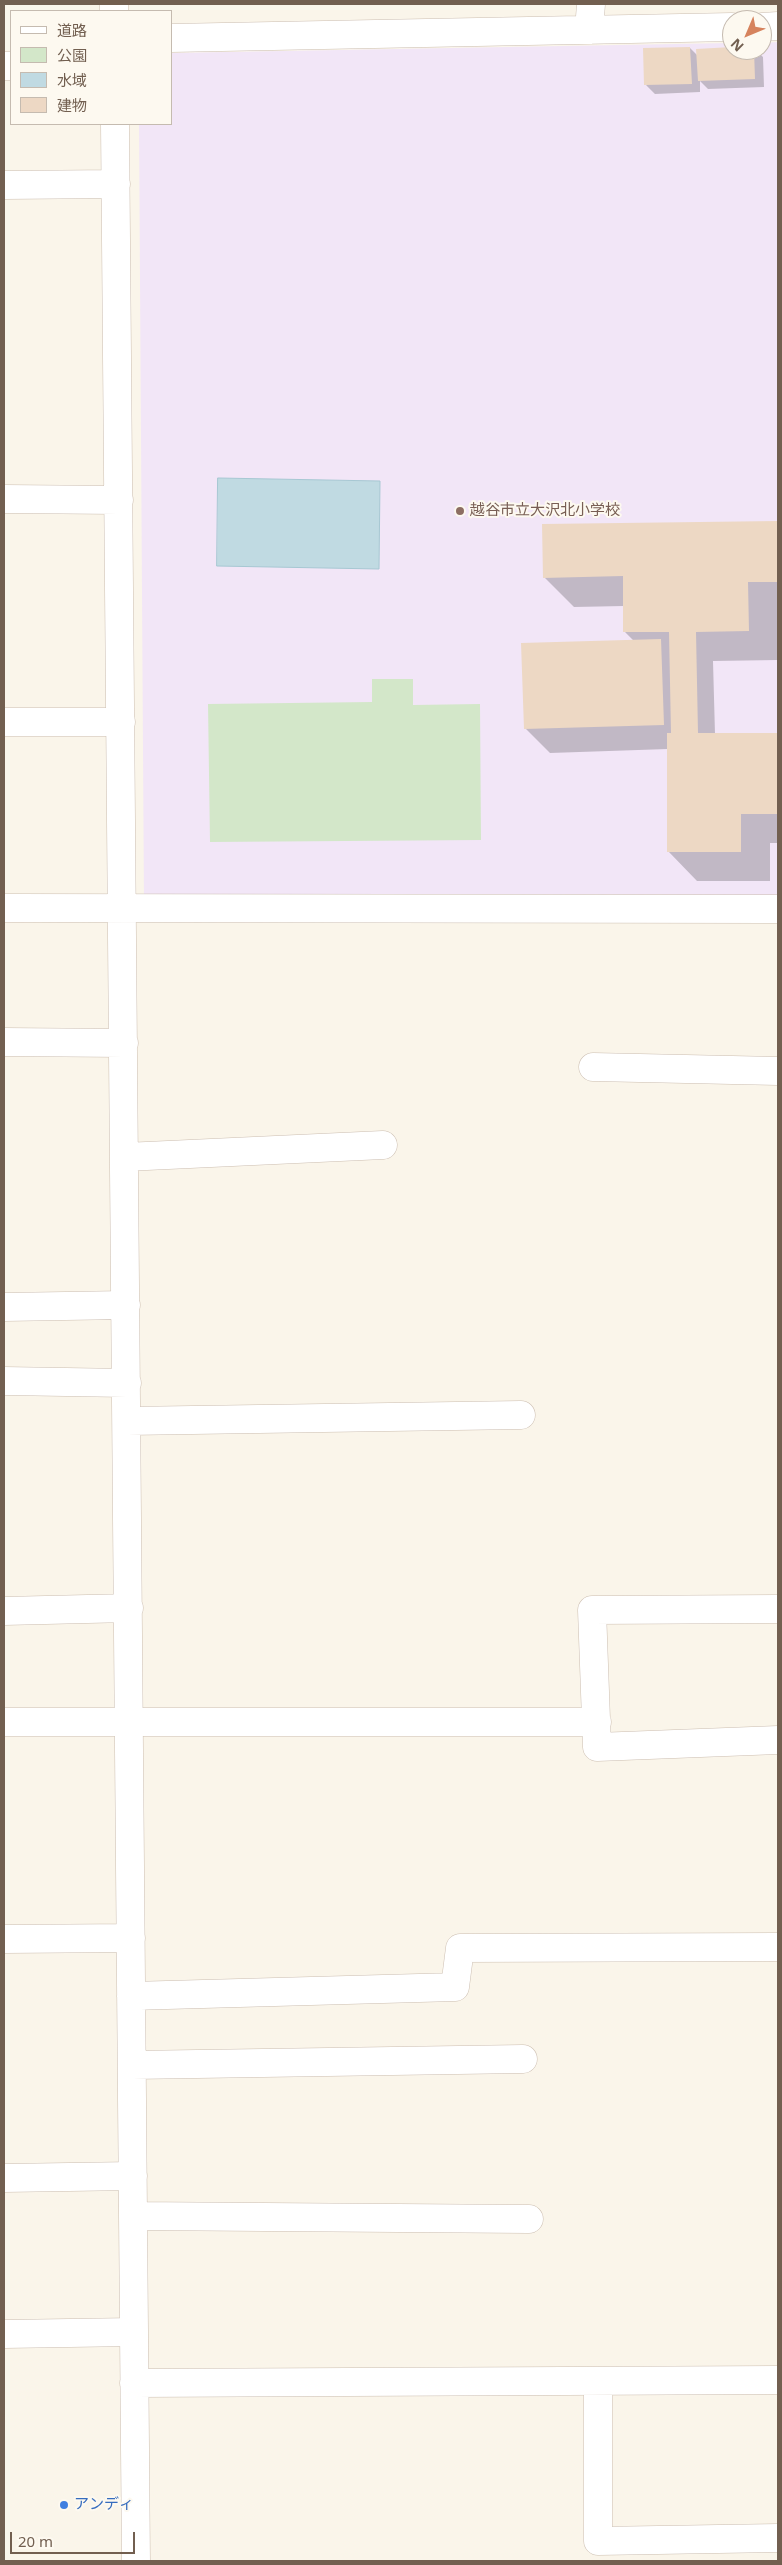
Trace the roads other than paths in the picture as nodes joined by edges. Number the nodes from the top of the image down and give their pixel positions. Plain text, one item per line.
1 (590, 17) edge
2 (722, 26) edge
3 (172, 38) edge
4 (115, 125) edge
5 (116, 184) junction
6 (4, 185) edge
7 (4, 499) edge
8 (119, 500) junction
9 (4, 722) edge
10 (121, 722) junction
11 (4, 908) edge
12 (123, 909) junction
13 (778, 909) edge
14 (4, 1042) edge
15 (124, 1043) junction
16 (593, 1067) dead end
17 (778, 1071) edge
18 (383, 1144) dead end
19 (125, 1157) junction
20 (126, 1305) junction
21 (4, 1307) edge
22 (4, 1381) edge
23 (127, 1383) junction
24 (521, 1415) dead end
25 (127, 1420) junction
26 (128, 1608) junction
27 (778, 1609) edge
28 (4, 1611) edge
29 (129, 1721) junction
30 (4, 1722) edge
31 (597, 1722) junction
32 (778, 1740) edge
33 (131, 1938) junction
34 (4, 1939) edge
35 (778, 1947) edge
36 (131, 1996) junction
37 (524, 2059) dead end
38 (132, 2065) junction
39 (133, 2176) junction
40 (4, 2178) edge
41 (133, 2216) junction
42 (529, 2218) dead end
43 (134, 2332) junction
44 (4, 2334) edge
45 (778, 2380) edge
46 (598, 2381) junction
47 (134, 2383) junction
48 (778, 2538) edge
49 (136, 2561) edge

1 - 2 street
1 - 3 street
4 - 5 street
5 - 6 street
5 - 8 street
7 - 8 street
8 - 10 street
9 - 10 street
10 - 12 street
11 - 12 street
12 - 13 street
12 - 15 street
14 - 15 street
15 - 19 street
16 - 17 street
18 - 19 street
19 - 20 street
20 - 21 street
20 - 23 street
22 - 23 street
23 - 25 street
24 - 25 street
25 - 26 street
26 - 28 street
26 - 29 street
27 - 31 street
29 - 30 street
29 - 31 street
29 - 33 street
31 - 32 street
33 - 34 street
33 - 36 street
35 - 36 street
36 - 38 street
37 - 38 street
38 - 39 street
39 - 40 street
39 - 41 street
41 - 42 street
41 - 43 street
43 - 44 street
43 - 47 street
45 - 46 street
46 - 47 street
46 - 48 street
47 - 49 street

